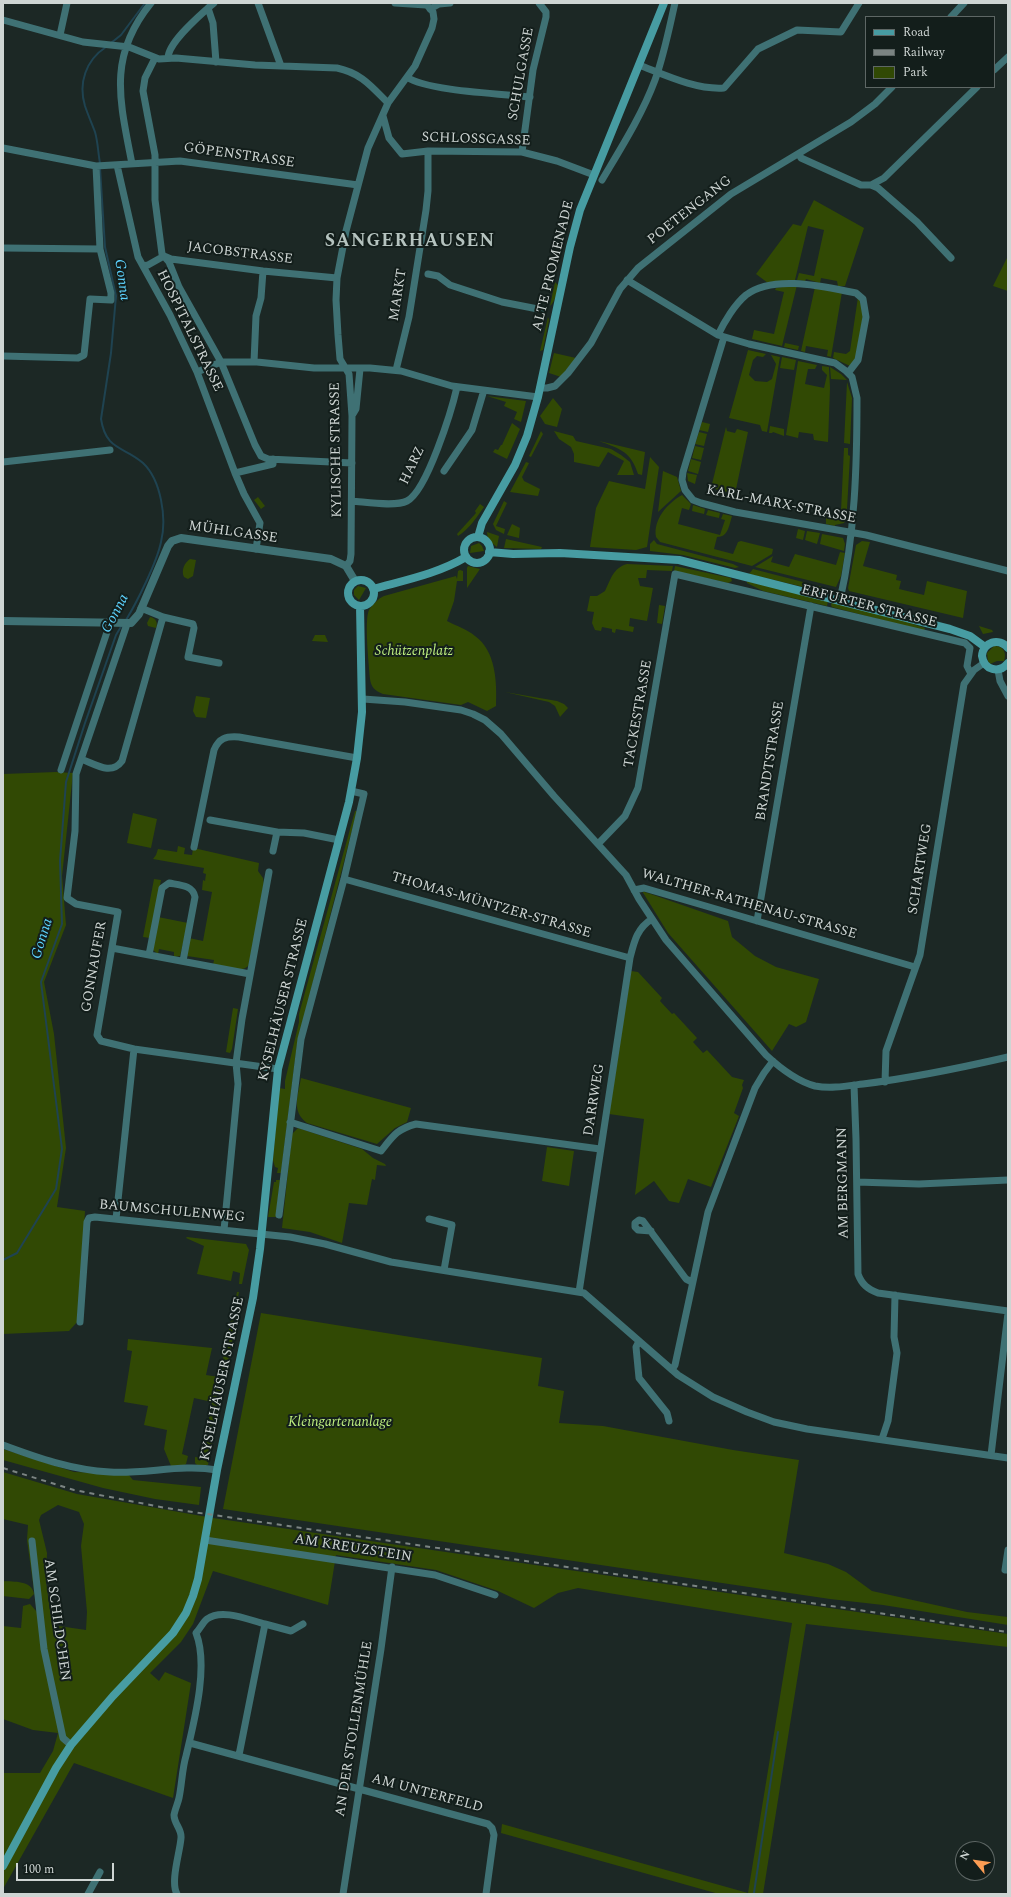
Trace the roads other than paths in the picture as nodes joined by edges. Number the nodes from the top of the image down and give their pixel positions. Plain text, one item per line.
1 (67, 3) edge
2 (151, 3) edge
3 (214, 3) edge
4 (258, 3) edge
5 (395, 3) edge
6 (450, 3) edge
7 (539, 3) edge
8 (664, 3) edge
9 (675, 3) edge
10 (859, 3) edge
11 (964, 3) edge
12 (427, 6) edge
13 (208, 8) junction
14 (952, 16) edge
15 (3, 20) edge
16 (60, 36) junction
17 (126, 46) junction
18 (1008, 57) edge
19 (155, 58) junction
20 (168, 58) junction
21 (216, 62) junction
22 (639, 65) junction
23 (280, 66) junction
24 (995, 69) edge
25 (657, 72) junction
26 (407, 77) junction
27 (891, 88) edge
28 (976, 88) edge
29 (530, 97) junction
30 (388, 103) junction
31 (383, 116) junction
32 (3, 148) edge
33 (428, 151) junction
34 (522, 152) junction
35 (799, 154) junction
36 (155, 162) junction
37 (132, 164) junction
38 (97, 166) junction
39 (114, 166) junction
40 (594, 175) junction
41 (602, 180) dead end
42 (358, 185) junction
43 (872, 185) junction
44 (3, 248) edge
45 (100, 249) junction
46 (164, 256) junction
47 (951, 258) dead end
48 (143, 266) junction
49 (263, 271) junction
50 (428, 274) dead end
51 (338, 278) junction
52 (627, 280) junction
53 (543, 310) dead end
54 (721, 336) junction
55 (3, 356) edge
56 (221, 362) junction
57 (254, 362) junction
58 (347, 368) junction
59 (360, 369) junction
60 (396, 370) junction
61 (198, 372) junction
62 (848, 373) junction
63 (457, 386) junction
64 (540, 388) junction
65 (484, 390) junction
66 (538, 397) junction
67 (352, 416) junction
68 (110, 450) dead end
69 (273, 459) junction
70 (3, 462) edge
71 (352, 463) junction
72 (444, 471) dead end
73 (235, 473) junction
74 (352, 501) junction
75 (852, 532) junction
76 (478, 537) junction
77 (256, 549) junction
78 (489, 552) junction
79 (466, 557) junction
80 (346, 566) junction
81 (1008, 571) edge
82 (675, 574) joint
83 (736, 574) junction
84 (355, 582) junction
85 (733, 588) junction
86 (373, 589) junction
87 (840, 600) junction
88 (360, 606) junction
89 (811, 606) junction
90 (141, 608) junction
91 (163, 617) junction
92 (3, 621) edge
93 (120, 624) junction
94 (985, 647) junction
95 (1008, 648) edge
96 (219, 663) dead end
97 (984, 663) junction
98 (1008, 663) edge
99 (998, 670) junction
100 (971, 674) junction
101 (1008, 696) edge
102 (363, 699) junction
103 (357, 758) junction
104 (81, 759) junction
105 (61, 770) dead end
106 (351, 791) junction
107 (210, 820) dead end
108 (277, 832) junction
109 (339, 840) junction
110 (598, 844) junction
111 (194, 847) dead end
112 (273, 851) dead end
113 (269, 872) dead end
114 (344, 879) junction
115 (634, 890) junction
116 (652, 919) junction
117 (757, 921) junction
118 (112, 948) junction
119 (149, 955) junction
120 (630, 958) junction
121 (183, 961) junction
122 (915, 967) junction
123 (250, 974) junction
124 (134, 1049) junction
125 (1008, 1057) edge
126 (773, 1061) junction
127 (236, 1062) junction
128 (278, 1069) junction
129 (885, 1082) junction
130 (854, 1085) junction
131 (290, 1122) junction
132 (600, 1149) junction
133 (1008, 1180) edge
134 (857, 1182) junction
135 (280, 1215) dead end
136 (116, 1219) junction
137 (429, 1219) dead end
138 (224, 1230) junction
139 (651, 1231) dead end
140 (261, 1234) junction
141 (444, 1270) junction
142 (692, 1282) junction
143 (579, 1292) junction
144 (895, 1295) junction
145 (1008, 1312) edge
146 (80, 1322) dead end
147 (638, 1341) junction
148 (672, 1370) junction
149 (669, 1421) dead end
150 (882, 1439) junction
151 (3, 1445) edge
152 (991, 1455) junction
153 (1008, 1458) edge
154 (218, 1470) junction
155 (205, 1540) junction
156 (32, 1541) dead end
157 (1008, 1550) edge
158 (392, 1568) junction
159 (1008, 1570) edge
160 (495, 1595) dead end
161 (265, 1624) junction
162 (303, 1624) dead end
163 (190, 1743) junction
164 (71, 1745) junction
165 (239, 1756) junction
166 (359, 1788) junction
167 (3, 1866) edge
168 (100, 1872) dead end
169 (88, 1894) edge
170 (177, 1894) edge
171 (343, 1894) edge
172 (486, 1894) edge

1 - 16 street
2 - 17 street
3 - 13 street
4 - 23 street
5 - 12 street
6 - 12 street
7 - 29 street, SCHULGASSE
8 - 22 main road, ALTE PROMENADE
9 - 25 street
10 - 25 street
11 - 14 street
12 - 26 street, KYLISCHE STRASSE
13 - 20 street
13 - 21 street
15 - 16 street
16 - 17 street
17 - 19 street
17 - 37 street
18 - 24 street
19 - 20 street
19 - 36 street
20 - 21 street
21 - 23 street
22 - 25 street
22 - 40 main road, ALTE PROMENADE
23 - 30 street
25 - 41 street
26 - 29 street
26 - 30 street, KYLISCHE STRASSE
27 - 35 street, POETENGANG
28 - 43 street
29 - 34 street, SCHULGASSE
30 - 31 street, KYLISCHE STRASSE
31 - 33 street, SCHLOSSGASSE
31 - 42 street, KYLISCHE STRASSE
32 - 38 street, GÖPENSTRASSE
33 - 34 street, SCHLOSSGASSE
33 - 60 street, MARKT
34 - 40 street, SCHLOSSGASSE
35 - 43 street
35 - 52 street, POETENGANG
36 - 37 street, GÖPENSTRASSE
36 - 42 street, GÖPENSTRASSE
36 - 46 street
37 - 39 street, GÖPENSTRASSE
38 - 39 street, GÖPENSTRASSE
38 - 45 street
39 - 48 street, HOSPITALSTRASSE
40 - 64 main road, ALTE PROMENADE
42 - 51 street, KYLISCHE STRASSE
43 - 47 street
44 - 45 street
45 - 55 street
46 - 48 street
46 - 49 street, JACOBSTRASSE
46 - 56 street
48 - 61 street, HOSPITALSTRASSE
49 - 51 street, JACOBSTRASSE
49 - 57 street
50 - 53 street
51 - 58 street, KYLISCHE STRASSE
52 - 54 street
52 - 64 street, POETENGANG
54 - 62 street
54 - 62 street, KARL-MARX-STRASSE
54 - 75 street, KARL-MARX-STRASSE
56 - 57 street
56 - 61 street
56 - 69 street
57 - 58 street
58 - 59 street
58 - 67 street, KYLISCHE STRASSE
59 - 60 street
59 - 67 street
60 - 63 street
61 - 73 street, HOSPITALSTRASSE
62 - 75 street
63 - 65 street
63 - 74 street, HARZ
64 - 66 main road, ALTE PROMENADE
65 - 66 street
65 - 72 street
66 - 76 main road, ALTE PROMENADE
67 - 71 street, KYLISCHE STRASSE
68 - 70 street
69 - 71 street
69 - 73 street
71 - 74 street, KYLISCHE STRASSE
73 - 77 street, HOSPITALSTRASSE
74 - 80 street, KYLISCHE STRASSE
75 - 81 street, KARL-MARX-STRASSE
75 - 87 street
76 - 78 main road
76 - 79 main road
77 - 80 street, MÜHLGASSE
77 - 90 street, MÜHLGASSE
78 - 79 main road
78 - 83 main road, ERFURTER STRASSE
79 - 86 main road
80 - 84 street
82 - 85 street, ERFURTER STRASSE
82 - 110 street, TACKESTRASSE
83 - 85 street
83 - 87 main road, ERFURTER STRASSE
84 - 86 main road
84 - 88 main road
85 - 89 street, ERFURTER STRASSE
86 - 88 main road
87 - 94 main road, ERFURTER STRASSE
88 - 102 main road, KYSELHÄUSER STRASSE
89 - 100 street, ERFURTER STRASSE
89 - 117 street, BRANDTSTRASSE
90 - 91 street
90 - 93 street, MÜHLGASSE
91 - 96 street
91 - 104 street
92 - 93 street
93 - 104 street
93 - 105 street
94 - 95 main road
94 - 97 main road
97 - 99 main road
97 - 100 street, SCHARTWEG
98 - 99 main road
99 - 101 street
100 - 122 street, SCHARTWEG
102 - 103 main road, KYSELHÄUSER STRASSE
102 - 110 street, WALTHER-RATHENAU-STRASSE
103 - 106 main road, KYSELHÄUSER STRASSE
103 - 111 street
104 - 118 street, GONNAUFER
106 - 109 main road, KYSELHÄUSER STRASSE
106 - 114 street, KYSELHÄUSER STRASSE
107 - 108 street
108 - 109 street
108 - 112 street
109 - 128 main road, KYSELHÄUSER STRASSE
110 - 115 street, WALTHER-RATHENAU-STRASSE
113 - 123 street, KYSELHÄUSER STRASSE
114 - 120 street, THOMAS-MÜNTZER-STRASSE
114 - 131 street, KYSELHÄUSER STRASSE
115 - 116 street
115 - 117 street, WALTHER-RATHENAU-STRASSE
116 - 120 street, DARRWEG
116 - 126 street
117 - 122 street, WALTHER-RATHENAU-STRASSE
118 - 119 street
118 - 124 street, GONNAUFER
119 - 121 street
119 - 121 street
120 - 132 street, DARRWEG
121 - 123 street
122 - 129 street, SCHARTWEG
123 - 127 street, KYSELHÄUSER STRASSE
124 - 127 street, GONNAUFER
124 - 136 street
125 - 129 street
126 - 130 street
126 - 142 street
127 - 128 street, GONNAUFER
127 - 138 street, KYSELHÄUSER STRASSE
128 - 140 main road, KYSELHÄUSER STRASSE
129 - 130 street
130 - 134 street, AM BERGMANN
131 - 132 street
131 - 135 street, KYSELHÄUSER STRASSE
132 - 143 street, DARRWEG
133 - 134 street
134 - 144 street, AM BERGMANN
136 - 138 street, BAUMSCHULENWEG
136 - 146 street, BAUMSCHULENWEG
137 - 141 street
138 - 140 street, BAUMSCHULENWEG
139 - 142 street
140 - 141 street, BAUMSCHULENWEG
140 - 154 main road, KYSELHÄUSER STRASSE
141 - 143 street, BAUMSCHULENWEG
142 - 148 street
143 - 147 street
144 - 145 street
144 - 150 street
145 - 152 street
147 - 148 street
147 - 149 street
148 - 150 street
150 - 152 street
151 - 154 street
152 - 153 street
154 - 155 main road, KYSELHÄUSER STRASSE
155 - 158 street, AM KREUZSTEIN
155 - 164 main road, KYSELHÄUSER STRASSE
156 - 164 street, AM SCHILDCHEN
157 - 159 street
158 - 160 street, AM KREUZSTEIN
158 - 166 street, AN DER STOLLENMÜHLE
161 - 162 street
161 - 163 street
161 - 165 street
163 - 165 street, AM UNTERFELD
163 - 170 street
164 - 167 main road, KYSELHÄUSER STRASSE
165 - 166 street, AM UNTERFELD
166 - 171 street, AN DER STOLLENMÜHLE
166 - 172 street, AM UNTERFELD
168 - 169 street

